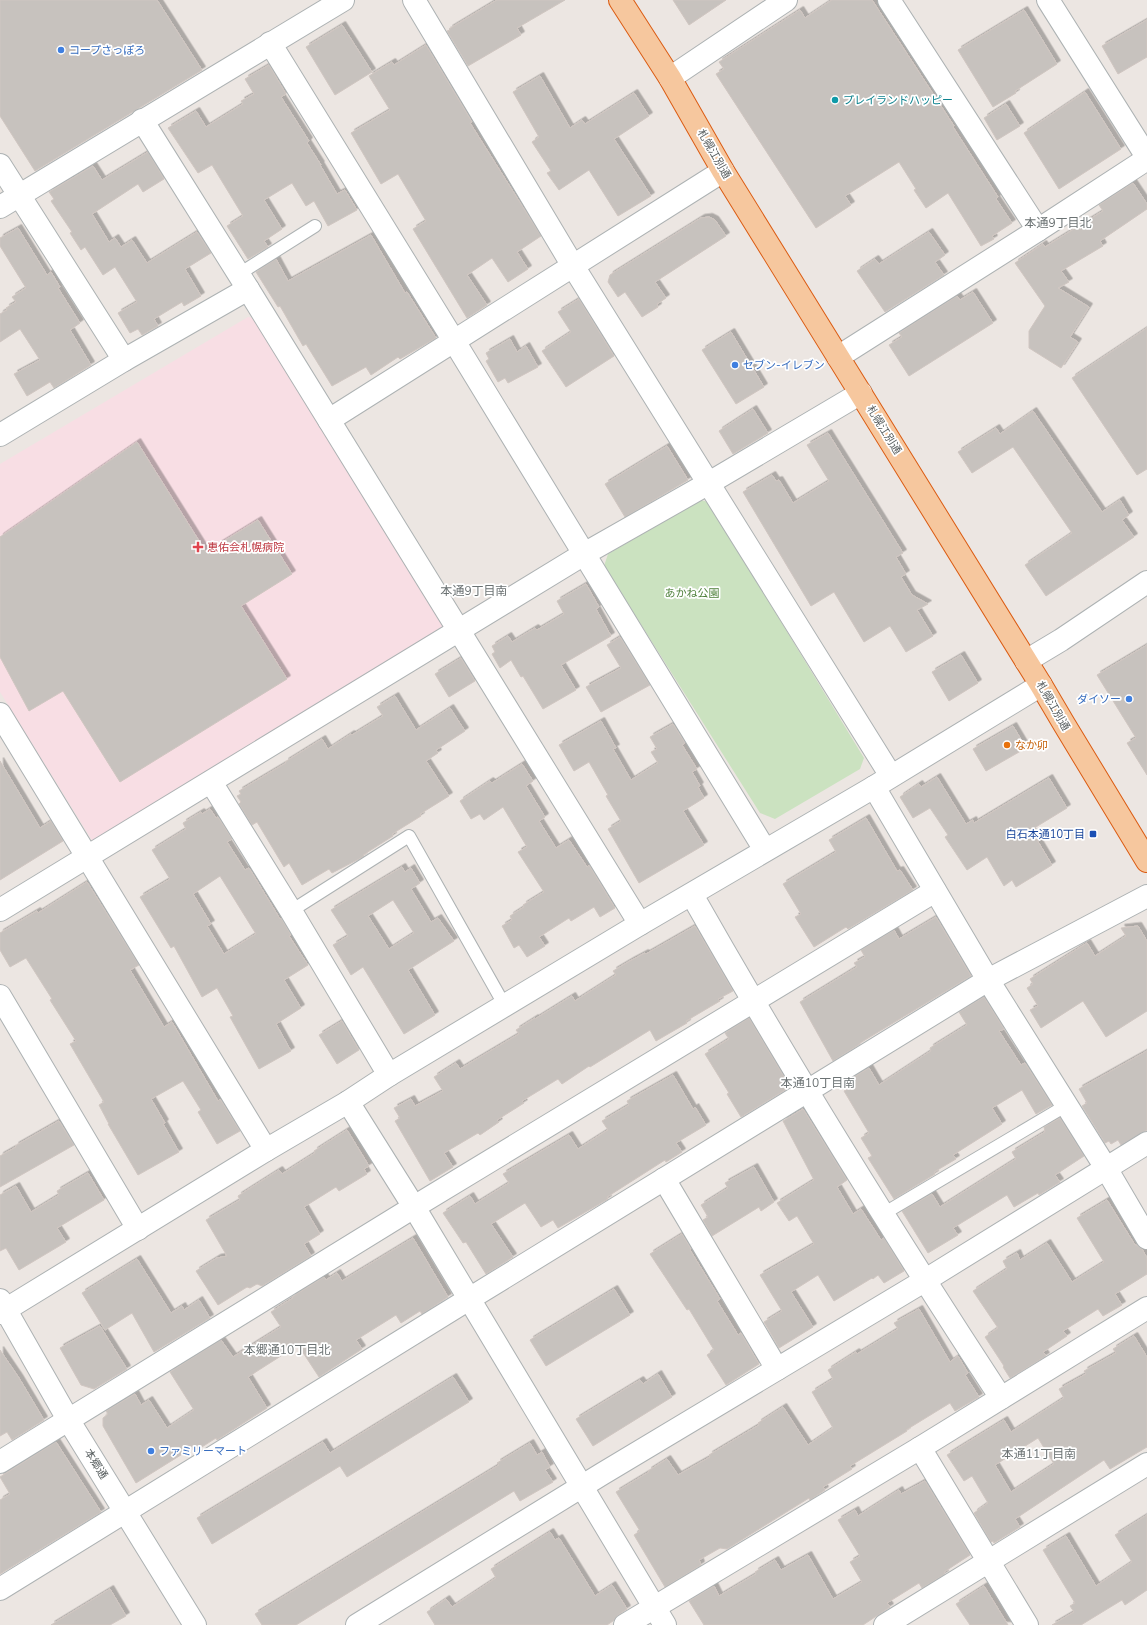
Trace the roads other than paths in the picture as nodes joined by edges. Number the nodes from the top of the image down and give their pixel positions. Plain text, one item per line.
1 (342, 0) edge
2 (414, 0) edge
3 (620, 0) edge
4 (786, 0) edge
5 (889, 0) edge
6 (1048, 0) edge
7 (270, 43) junction
8 (670, 78) junction
9 (142, 120) junction
10 (1147, 158) edge
11 (0, 165) edge
12 (723, 171) junction
13 (19, 194) junction
14 (0, 207) edge
15 (314, 226) dead end
16 (1038, 230) junction
17 (573, 266) junction
18 (243, 282) junction
19 (454, 341) junction
20 (838, 357) junction
21 (124, 360) junction
22 (861, 393) junction
23 (329, 420) junction
24 (0, 435) edge
25 (709, 483) junction
26 (584, 554) junction
27 (1147, 582) edge
28 (459, 631) junction
29 (1026, 661) junction
30 (1042, 685) junction
31 (0, 714) edge
32 (882, 781) junction
33 (211, 782) junction
34 (765, 850) junction
35 (86, 857) junction
36 (1147, 861) edge
37 (935, 891) junction
38 (692, 895) junction
39 (1147, 896) edge
40 (0, 910) edge
41 (291, 911) junction
42 (640, 924) junction
43 (988, 980) junction
44 (0, 996) edge
45 (752, 1001) junction
46 (506, 1006) junction
47 (389, 1075) junction
48 (806, 1092) junction
49 (348, 1102) junction
50 (1067, 1105) junction
51 (1147, 1143) edge
52 (266, 1150) junction
53 (1106, 1168) junction
54 (664, 1179) junction
55 (414, 1207) junction
56 (883, 1214) junction
57 (138, 1229) junction
58 (1147, 1238) edge
59 (924, 1281) junction
60 (469, 1299) junction
61 (2, 1308) edge
62 (1147, 1308) edge
63 (777, 1369) junction
64 (1001, 1398) junction
65 (69, 1421) junction
66 (920, 1448) junction
67 (0, 1462) edge
68 (1147, 1464) edge
69 (582, 1487) junction
70 (126, 1511) junction
71 (989, 1562) junction
72 (0, 1589) edge
73 (654, 1606) junction
74 (195, 1625) edge
75 (357, 1625) edge
76 (625, 1625) edge
77 (665, 1625) edge
78 (885, 1625) edge
79 (1027, 1625) edge

1 - 7 street
2 - 17 street
3 - 8 highway, 札幌江別通
4 - 8 street
5 - 16 street
6 - 10 street
7 - 9 street
7 - 19 street
8 - 12 highway, 札幌江別通
9 - 13 street
9 - 18 street
10 - 16 street
11 - 13 street
12 - 17 street
12 - 20 highway, 札幌江別通
13 - 14 street
13 - 21 street
15 - 18 lane
16 - 20 street
17 - 19 street
17 - 25 street
18 - 21 street
18 - 23 street
19 - 23 street
19 - 26 street
20 - 22 highway, 札幌江別通
21 - 24 street
22 - 25 street
22 - 29 highway, 札幌江別通
23 - 28 street
25 - 26 street
25 - 32 street
26 - 28 street
26 - 34 street
27 - 29 street
28 - 33 street
28 - 42 street
29 - 30 highway, 札幌江別通
30 - 32 street
30 - 36 highway, 札幌江別通
31 - 35 street
32 - 34 street
32 - 37 street
33 - 35 street
33 - 41 street
34 - 38 street
35 - 40 street
35 - 52 street
37 - 43 street
37 - 45 street
38 - 42 street
38 - 45 street
39 - 43 street
41 - 46 lane
41 - 47 street
42 - 46 street
43 - 48 street
43 - 50 street
44 - 57 street
45 - 48 street
45 - 55 street
46 - 47 street
47 - 49 street
48 - 54 street
48 - 56 street
49 - 52 street
49 - 55 street
50 - 53 street
50 - 56 lane
51 - 53 street
52 - 57 street
53 - 58 street
53 - 59 street
54 - 60 street
54 - 63 street
55 - 60 street
55 - 65 street
56 - 59 street
57 - 61 street
59 - 63 street
59 - 64 street
60 - 69 street
60 - 70 street
61 - 65 street, 本郷通
62 - 64 street
63 - 69 street
64 - 66 street
65 - 67 street
65 - 70 street, 本郷通
66 - 71 street
66 - 73 street
68 - 71 street
69 - 73 street
69 - 75 street
70 - 72 street
70 - 74 street, 本郷通
71 - 78 street
71 - 79 street
73 - 76 street
73 - 77 street

